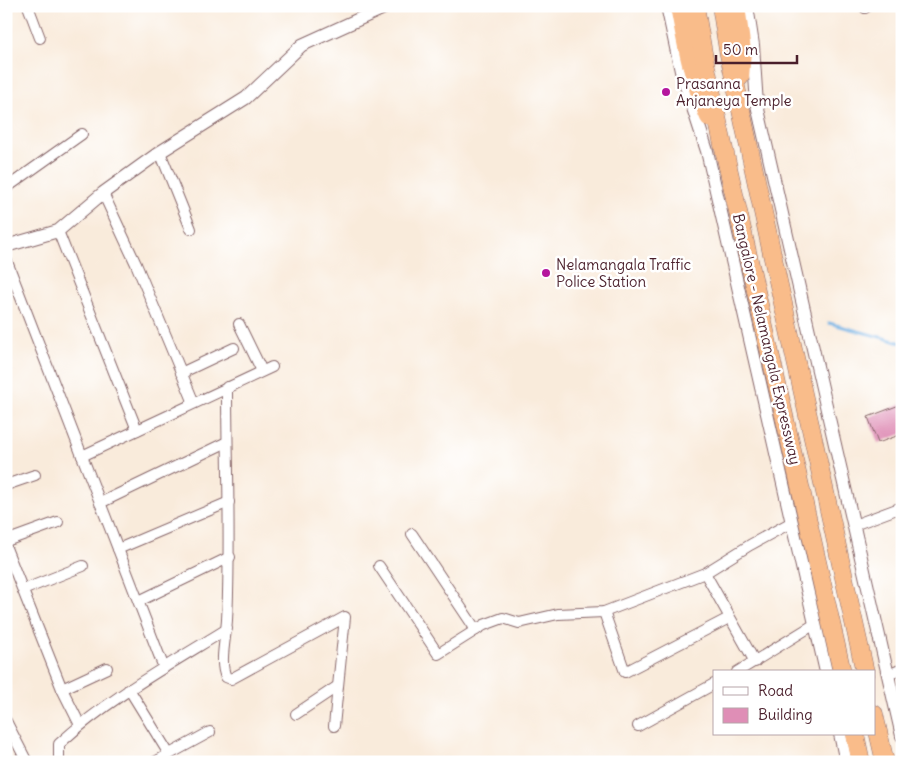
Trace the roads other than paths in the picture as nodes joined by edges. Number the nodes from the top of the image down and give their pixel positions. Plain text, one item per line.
1 (28, 6) edge
2 (388, 6) edge
3 (667, 6) edge
4 (679, 6) edge
5 (695, 6) edge
6 (721, 6) edge
7 (736, 6) edge
8 (747, 6) edge
9 (40, 38) dead end
10 (738, 97) junction
11 (82, 134) dead end
12 (160, 152) junction
13 (725, 154) junction
14 (6, 188) edge
15 (103, 193) junction
16 (191, 229) dead end
17 (58, 231) junction
18 (6, 246) edge
19 (6, 259) edge
20 (239, 324) dead end
21 (234, 348) dead end
22 (272, 367) dead end
23 (262, 371) junction
24 (181, 373) junction
25 (227, 387) junction
26 (194, 403) junction
27 (137, 430) junction
28 (227, 442) junction
29 (82, 456) junction
30 (35, 475) dead end
31 (6, 486) edge
32 (229, 502) junction
33 (100, 503) junction
34 (902, 507) edge
35 (58, 522) dead end
36 (792, 522) junction
37 (854, 525) junction
38 (412, 534) dead end
39 (6, 541) edge
40 (6, 548) edge
41 (118, 549) junction
42 (230, 557) junction
43 (83, 566) dead end
44 (379, 566) dead end
45 (705, 573) junction
46 (23, 590) junction
47 (139, 601) junction
48 (604, 612) junction
49 (729, 618) junction
50 (815, 624) junction
51 (227, 629) junction
52 (476, 630) junction
53 (755, 662) junction
54 (107, 668) dead end
55 (164, 668) junction
56 (741, 670) edge
57 (826, 670) edge
58 (842, 670) edge
59 (865, 670) edge
60 (902, 670) edge
61 (888, 675) junction
62 (713, 685) edge
63 (338, 686) junction
64 (62, 689) junction
65 (129, 689) junction
66 (296, 714) dead end
67 (6, 721) edge
68 (876, 723) edge
69 (80, 725) junction
70 (334, 726) dead end
71 (638, 726) dead end
72 (210, 732) dead end
73 (840, 736) edge
74 (856, 736) edge
75 (902, 736) edge
76 (169, 754) junction
77 (885, 761) edge
78 (27, 762) edge
79 (59, 762) edge
80 (156, 762) edge
81 (846, 762) edge
82 (862, 762) edge

1 - 9 street
2 - 12 street
3 - 36 street
4 - 13 highway
5 - 13 highway, Bangalore - Nelamangala Expressway
6 - 10 highway, Bangalore - Nelamangala Expressway
7 - 10 highway
8 - 37 street
10 - 59 highway, Bangalore - Nelamangala Expressway
11 - 14 street
12 - 15 street
12 - 16 street
13 - 58 highway, Bangalore - Nelamangala Expressway
15 - 17 street
15 - 24 street
17 - 18 street
17 - 27 street
19 - 29 street
20 - 23 street
21 - 24 street
22 - 23 street
23 - 25 street
24 - 26 street
25 - 26 street
25 - 28 street
26 - 27 street
27 - 29 street
28 - 32 street
28 - 33 street
29 - 33 street
30 - 31 street
32 - 41 street
32 - 42 street
33 - 41 street
34 - 37 street
35 - 39 street
36 - 45 street
36 - 50 street
37 - 61 street
38 - 52 street
40 - 46 street
41 - 47 street
42 - 47 street
42 - 51 street
43 - 46 street
44 - 52 street
45 - 48 street
45 - 49 street
46 - 64 street
47 - 55 street
48 - 49 street
48 - 52 street
49 - 53 street
50 - 53 street
50 - 57 street
51 - 55 street
51 - 63 street
53 - 56 street
54 - 64 street
55 - 65 street
60 - 61 street
61 - 75 street
62 - 71 street
63 - 66 street
63 - 70 street
64 - 69 street
65 - 69 street
65 - 76 street
67 - 78 street
68 - 77 highway
69 - 79 street
72 - 76 street
73 - 81 street
74 - 82 highway
76 - 80 street

